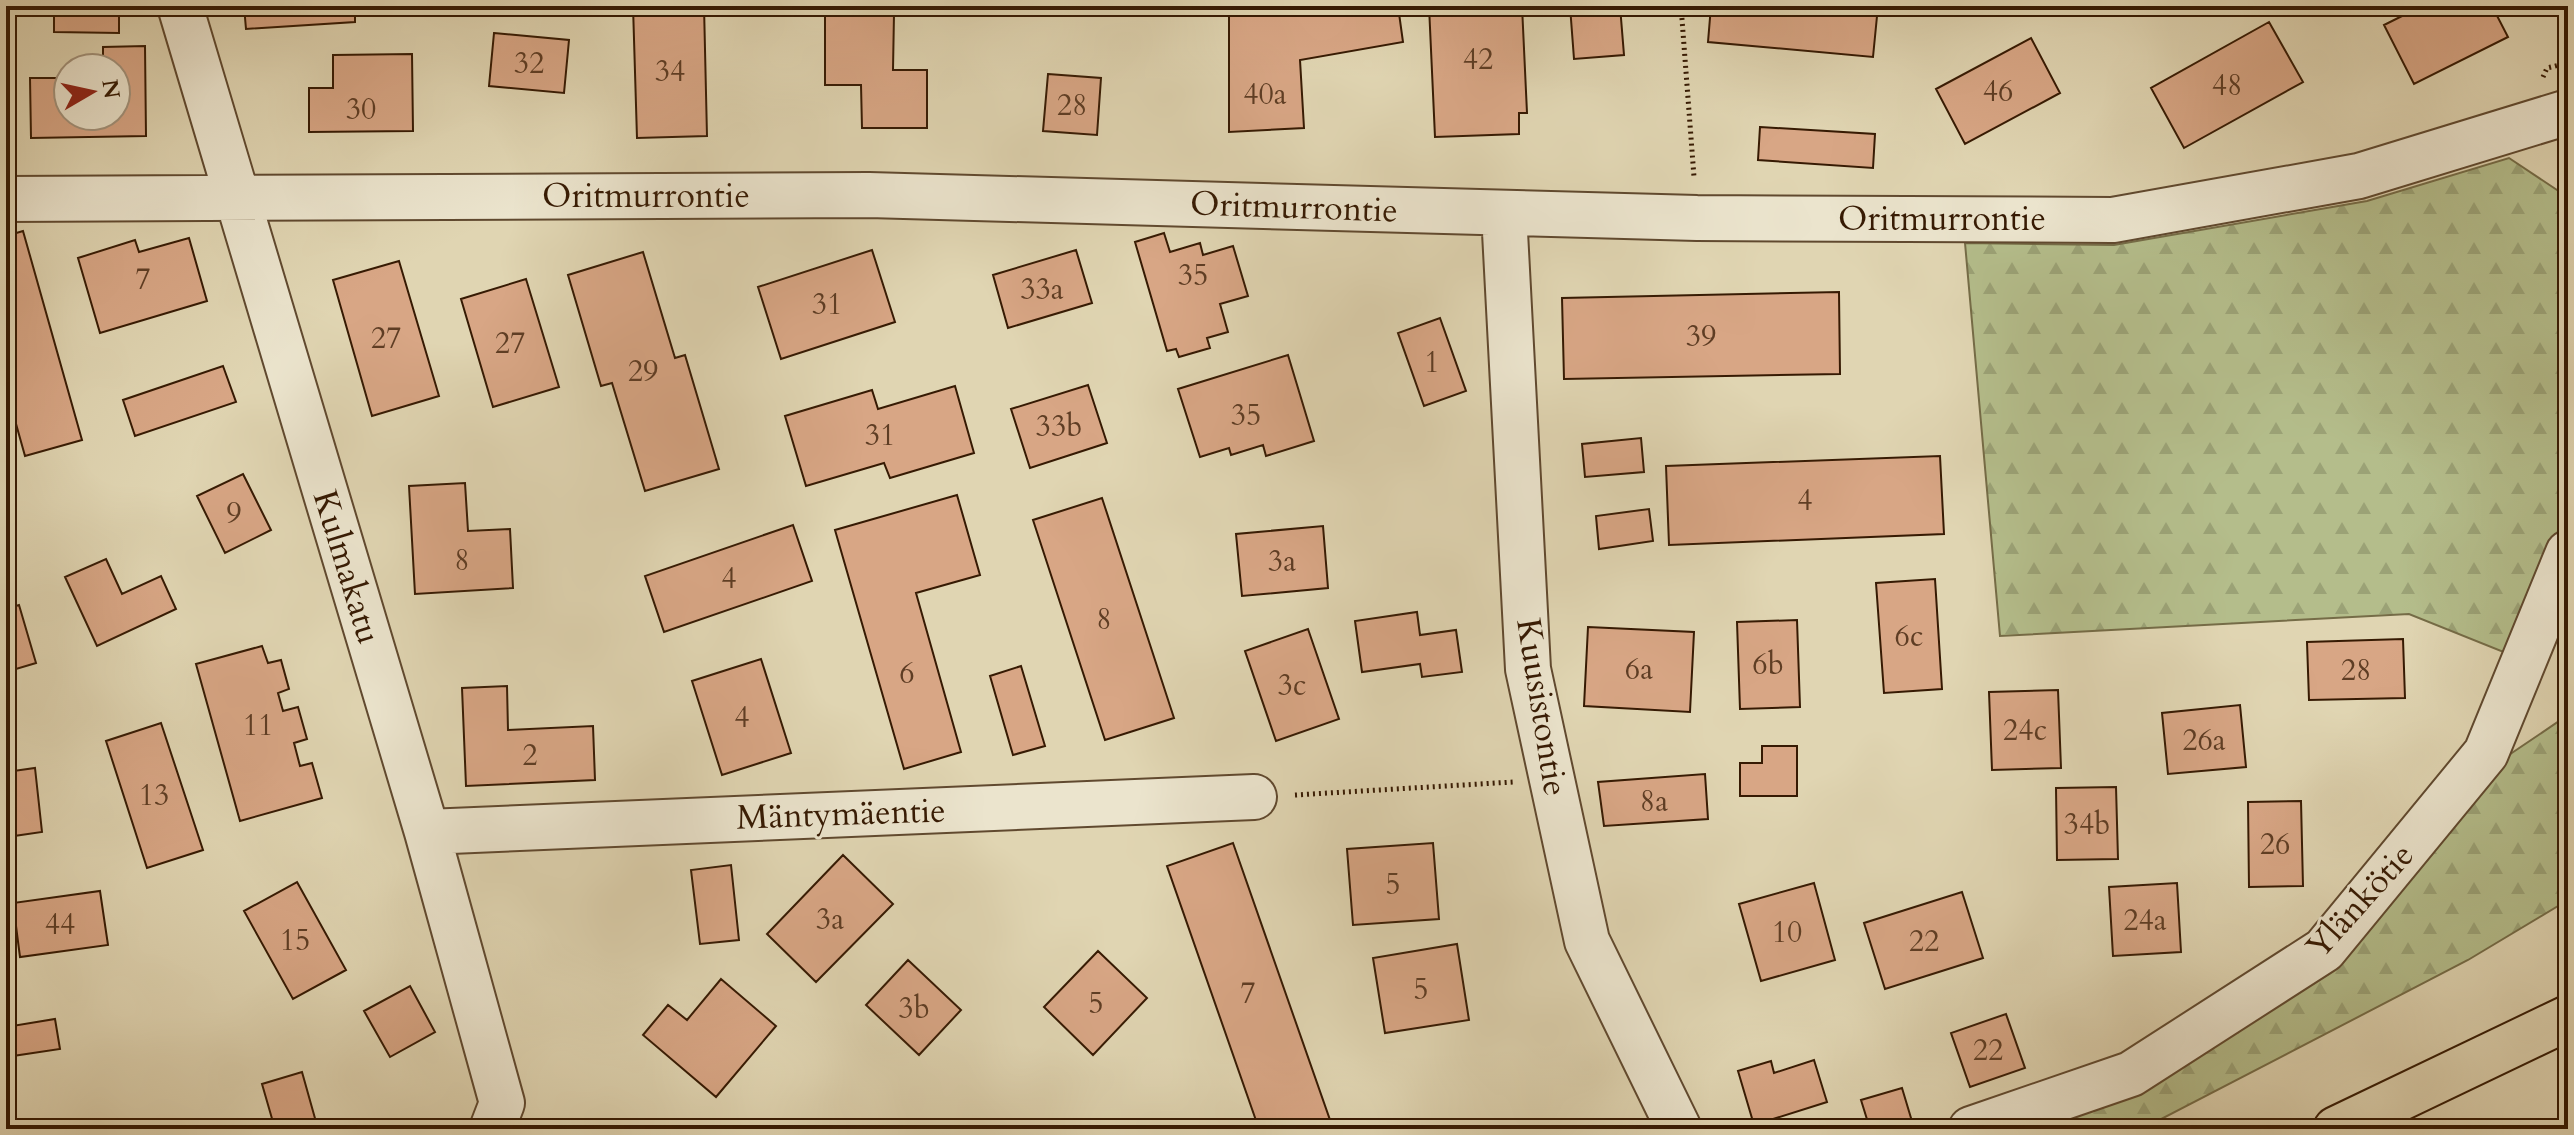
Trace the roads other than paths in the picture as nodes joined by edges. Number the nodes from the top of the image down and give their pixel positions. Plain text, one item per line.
1 (180, 6) edge
2 (2568, 112) edge
3 (236, 198) junction
4 (6, 199) edge
5 (1504, 213) junction
6 (2568, 553) edge
7 (1254, 797) road end
8 (427, 832) junction
9 (2568, 1018) edge
10 (492, 1129) edge
11 (1679, 1129) edge
12 (1971, 1129) edge
13 (2336, 1129) edge

1 - 3 street, Kulmakatu
2 - 5 street, Oritmurrontie
3 - 4 street, Oritmurrontie
3 - 5 street, Oritmurrontie
3 - 8 street, Kulmakatu
5 - 11 street, Kuusistontie
6 - 12 street, Ylänkötie
7 - 8 street, Mäntymäentie
8 - 10 street, Kulmakatu
9 - 13 main road

